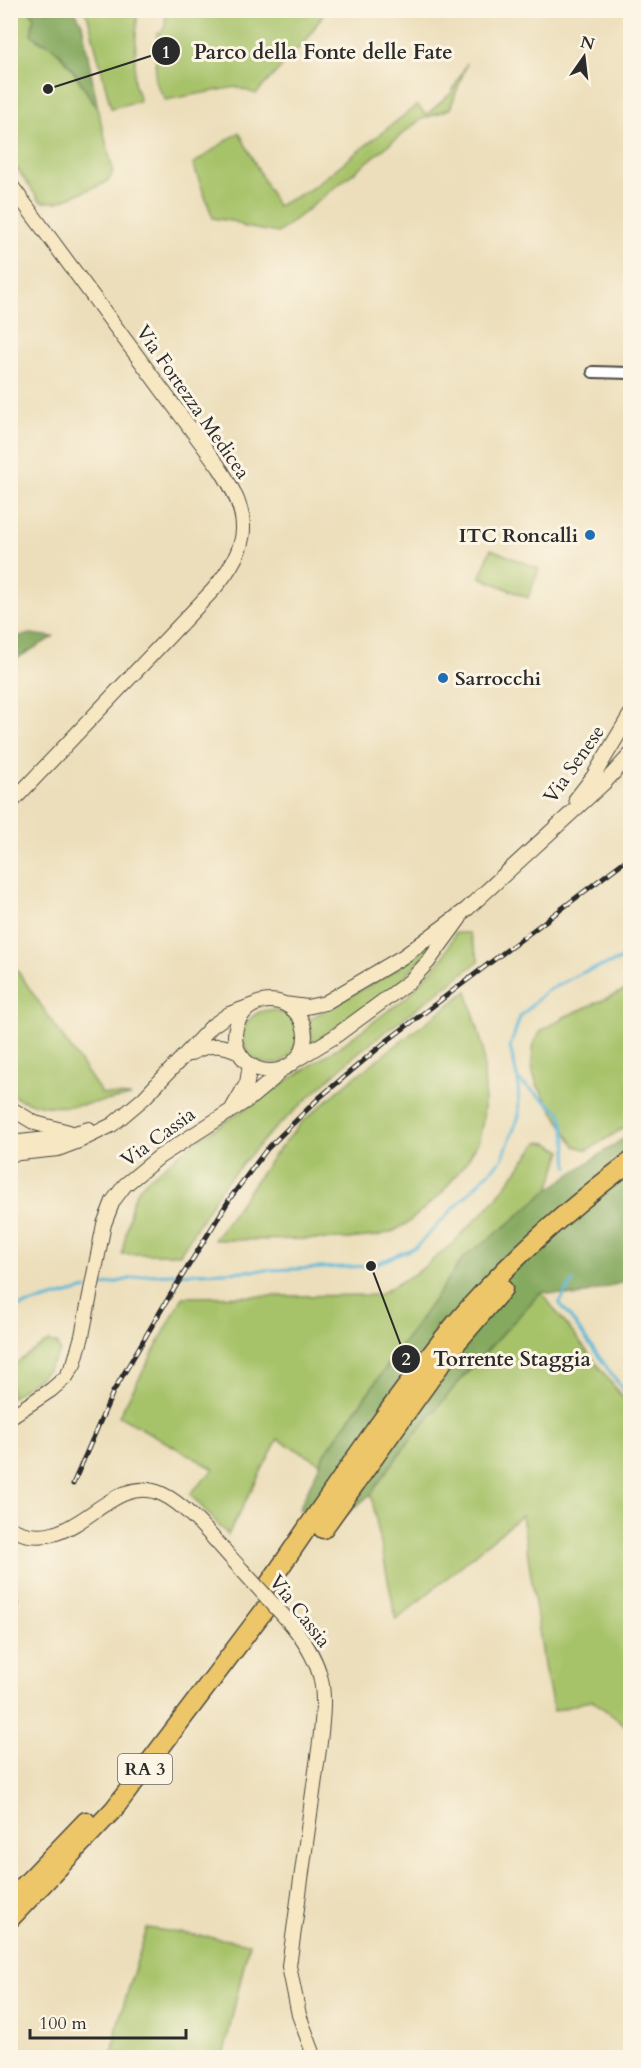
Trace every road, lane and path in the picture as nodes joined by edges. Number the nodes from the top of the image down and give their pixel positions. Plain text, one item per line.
1 (10, 184) edge
2 (593, 372) dead end
3 (630, 374) edge
4 (630, 716) edge
5 (615, 741) junction
6 (630, 754) edge
7 (620, 766) junction
8 (10, 804) edge
9 (548, 833) junction
10 (467, 909) junction
11 (256, 1004) junction
12 (284, 1004) junction
13 (239, 1052) junction
14 (183, 1058) junction
15 (296, 1060) junction
16 (250, 1065) junction
17 (282, 1069) junction
18 (10, 1108) edge
19 (231, 1109) junction
20 (122, 1117) junction
21 (74, 1133) junction
22 (10, 1144) edge
23 (65, 1146) junction
24 (10, 1154) edge
25 (630, 1162) edge
26 (630, 1175) edge
27 (10, 1417) edge
28 (10, 1528) edge
29 (267, 1597) junction
30 (10, 1900) edge
31 (10, 1918) edge
32 (315, 2058) edge

1 - 8 main road, Via Fortezza Medicea
2 - 3 street
4 - 5 main road, Via Senese
5 - 7 main road
5 - 9 main road, Via Senese
6 - 7 main road
7 - 9 main road
9 - 10 main road, Via Cassia
10 - 12 main road, Via Cassia
10 - 15 main road, Via Cassia
11 - 12 main road, Via Cassia
11 - 13 main road
11 - 14 main road
12 - 15 main road
13 - 14 main road
13 - 16 main road
14 - 20 main road
15 - 17 main road, Via Cassia
16 - 17 main road
16 - 19 main road, Via Cassia
17 - 19 main road, Via Cassia
18 - 21 main road
19 - 27 main road, Via Cassia
20 - 21 main road
20 - 23 main road
21 - 22 main road
22 - 23 main road
23 - 24 main road
25 - 29 highway, RA 3
26 - 29 highway, RA 3
28 - 32 main road, Via Cassia, bridge
29 - 30 highway, RA 3
29 - 31 highway, RA 3

